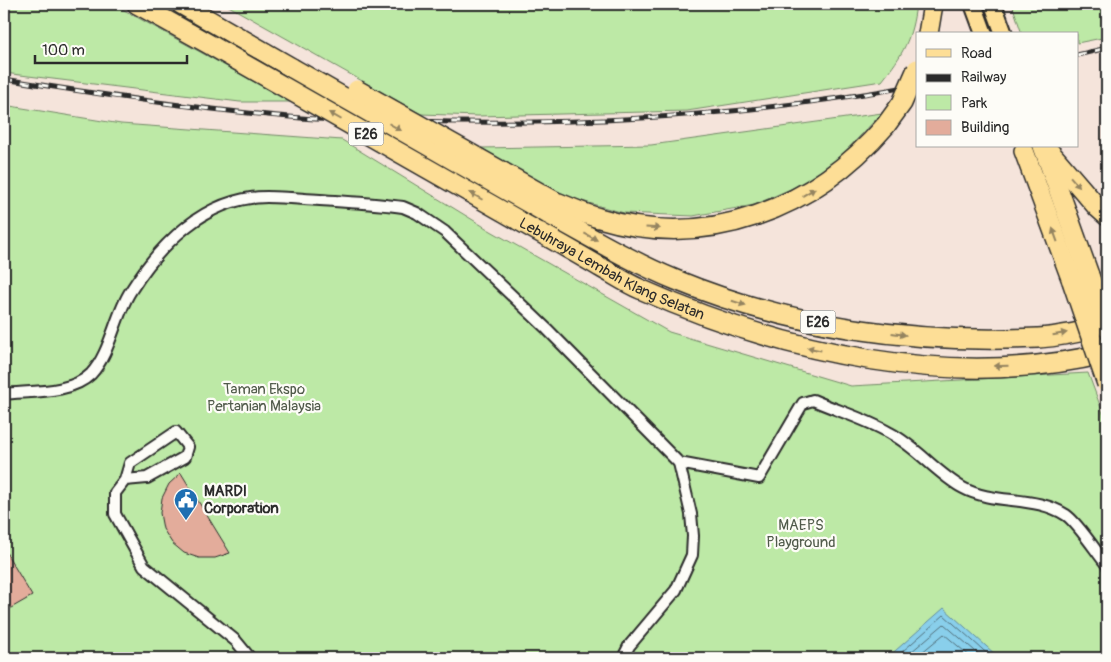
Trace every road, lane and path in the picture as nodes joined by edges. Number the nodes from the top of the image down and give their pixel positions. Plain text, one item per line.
1 (137, 4) edge
2 (181, 4) edge
3 (933, 4) edge
4 (973, 4) edge
5 (995, 8) edge
6 (982, 27) edge
7 (928, 32) edge
8 (1003, 32) edge
9 (916, 71) edge
10 (1023, 148) edge
11 (1045, 148) edge
12 (1046, 148) edge
13 (552, 208) junction
14 (1107, 216) edge
15 (1080, 278) junction
16 (1107, 327) edge
17 (1107, 354) edge
18 (1107, 384) edge
19 (4, 394) edge
20 (679, 463) junction
21 (125, 480) junction
22 (1107, 565) edge
23 (250, 658) edge
24 (623, 658) edge

17 -> 1 highway, Lebuhraya Lembah Klang Selatan / E26, bridge
2 -> 13 highway, Lebuhraya Lembah Klang Selatan / E26, bridge
3 - 7 highway
4 - 6 main road
5 - 8 main road
13 -> 9 highway, bridge
15 -> 10 highway
11 - 15 highway
12 -> 14 highway
13 -> 16 highway, Lebuhraya Lembah Klang Selatan / E26
15 - 16 highway, bridge
15 - 18 highway, bridge
19 - 20 street
20 - 22 street
20 - 24 street
21 - 21 street
21 - 23 street

